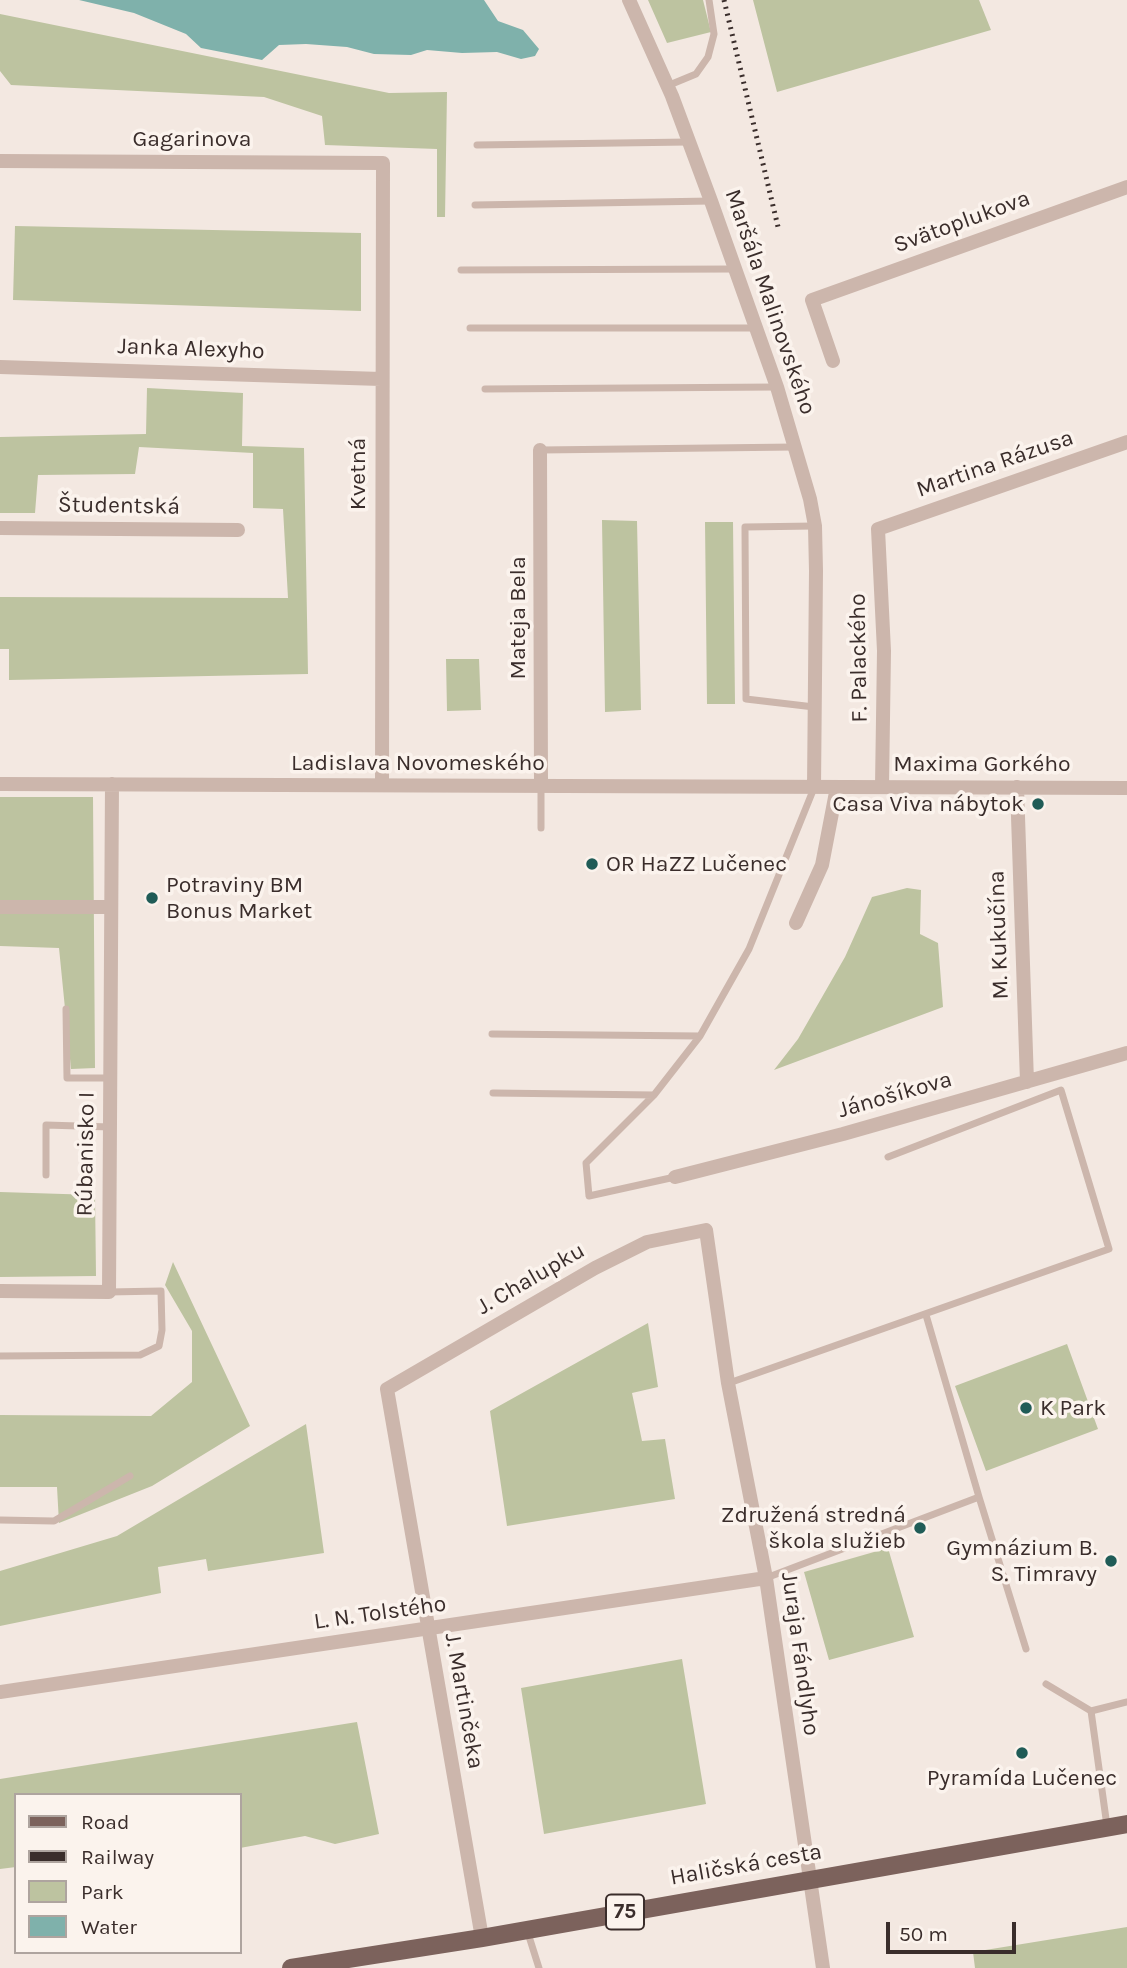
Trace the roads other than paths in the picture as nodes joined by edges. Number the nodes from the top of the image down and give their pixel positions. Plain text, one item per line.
1 (629, 0) edge
2 (709, 0) edge
3 (670, 91) junction
4 (689, 142) junction
5 (477, 145) dead end
6 (0, 161) edge
7 (383, 163) joint
8 (1127, 187) edge
9 (711, 201) junction
10 (475, 205) dead end
11 (736, 269) junction
12 (461, 270) dead end
13 (470, 328) dead end
14 (757, 328) junction
15 (833, 361) dead end
16 (0, 367) edge
17 (381, 379) junction
18 (778, 387) junction
19 (485, 389) dead end
20 (1127, 442) edge
21 (795, 447) junction
22 (540, 450) joint
23 (815, 526) junction
24 (0, 528) edge
25 (878, 529) joint
26 (238, 530) dead end
27 (814, 707) junction
28 (0, 784) edge
29 (111, 784) junction
30 (382, 785) junction
31 (541, 786) junction
32 (882, 786) junction
33 (814, 787) junction
34 (837, 787) junction
35 (1017, 787) junction
36 (1127, 788) edge
37 (541, 828) dead end
38 (0, 907) edge
39 (111, 908) junction
40 (796, 923) dead end
41 (66, 1009) dead end
42 (492, 1034) dead end
43 (700, 1036) junction
44 (1127, 1053) edge
45 (110, 1078) junction
46 (1027, 1082) junction
47 (494, 1093) dead end
48 (653, 1095) junction
49 (110, 1127) junction
50 (888, 1157) dead end
51 (46, 1175) dead end
52 (675, 1177) joint
53 (706, 1230) joint
54 (0, 1291) edge
55 (109, 1292) junction
56 (926, 1315) junction
57 (0, 1356) edge
58 (728, 1383) junction
59 (387, 1390) joint
60 (130, 1476) dead end
61 (979, 1497) junction
62 (0, 1521) edge
63 (766, 1578) junction
64 (428, 1629) junction
65 (1026, 1649) dead end
66 (1046, 1684) dead end
67 (0, 1692) edge
68 (1127, 1702) edge
69 (1091, 1711) junction
70 (1127, 1824) edge
71 (1107, 1827) junction
72 (810, 1878) junction
73 (527, 1930) junction
74 (482, 1938) junction
75 (344, 1964) edge
76 (291, 1968) edge
77 (539, 1968) edge
78 (823, 1968) edge

1 - 3 street, Maršála Malinovského
2 - 3 lane
3 - 4 street, Maršála Malinovského
4 - 5 lane
4 - 9 street, Maršála Malinovského
6 - 7 street, Gagarinova
7 - 17 street, Kvetná
8 - 15 street, Svätoplukova
9 - 10 lane
9 - 11 street, Maršála Malinovského
11 - 12 lane
11 - 14 street, Maršála Malinovského
13 - 14 lane
14 - 18 street, Maršála Malinovského
16 - 17 street, Janka Alexyho
17 - 30 street, Kvetná
18 - 19 lane
18 - 21 street, Maršála Malinovského
20 - 25 street, Martina Rázusa
21 - 22 lane
21 - 23 street, Maršála Malinovského
22 - 31 street, Mateja Bela
23 - 27 street, Maršála Malinovského
23 - 27 lane
24 - 26 street, Študentská
25 - 32 street, F. Palackého
27 - 33 street, Maršála Malinovského
28 - 29 street, Ladislava Novomeského
29 - 30 street, Ladislava Novomeského
29 - 39 street, Rúbanisko I
30 - 31 street, Ladislava Novomeského
31 - 33 street, Ladislava Novomeského
31 - 37 lane
32 - 34 street, Maxima Gorkého
32 - 35 street, Maxima Gorkého
33 - 34 street, Ladislava Novomeského
33 - 43 lane
34 - 40 street
35 - 36 street, Maxima Gorkého
35 - 46 street, M. Kukučína
38 - 39 street
39 - 45 street, Rúbanisko I
41 - 45 lane
42 - 43 lane
43 - 48 lane
44 - 46 street, Jánošíkova
45 - 49 street, Rúbanisko I
46 - 52 street, Jánošíkova
47 - 48 lane
48 - 52 lane
49 - 51 lane
49 - 55 street, Rúbanisko I
50 - 56 lane
53 - 58 street, Juraja Fándlyho
53 - 59 street, J. Chalupku
54 - 55 street
55 - 57 lane
56 - 58 lane
56 - 61 lane
58 - 63 street, Juraja Fándlyho
59 - 64 street, J. Martinčeka
60 - 62 lane
61 - 63 lane
61 - 65 lane
63 - 64 street, L. N. Tolstého
63 - 72 street, Juraja Fándlyho
64 - 67 street, L. N. Tolstého
64 - 74 street, J. Martinčeka
66 - 69 lane
68 - 69 lane
69 - 71 lane
70 - 71 main road, Haličská cesta / 75
71 - 72 main road, Haličská cesta / 75
72 - 73 main road, Haličská cesta / 75
72 - 78 street, Juraja Fándlyho
73 - 74 main road, Haličská cesta / 75
73 - 77 lane
74 - 75 main road, Haličská cesta / 75
75 - 76 main road, Haličská cesta / 75

